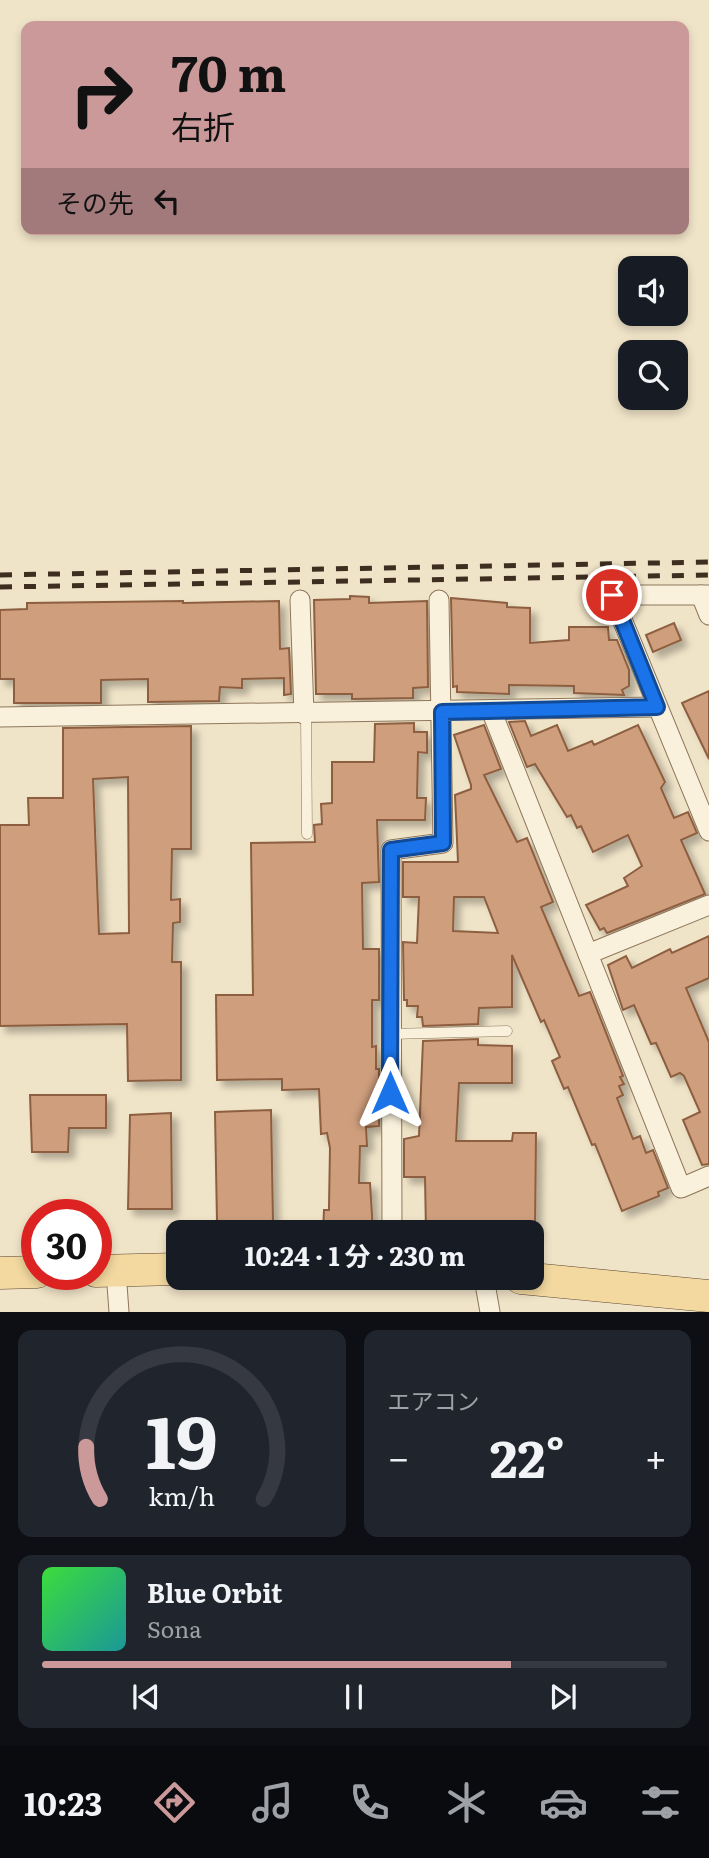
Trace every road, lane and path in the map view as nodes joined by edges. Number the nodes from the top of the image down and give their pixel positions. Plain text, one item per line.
1 (705, 595) edge
2 (300, 600) dead end
3 (439, 600) dead end
4 (709, 615) edge
5 (657, 707) junction
6 (491, 710) junction
7 (442, 712) junction
8 (305, 714) junction
9 (0, 717) edge
10 (709, 831) edge
11 (307, 834) dead end
12 (709, 905) edge
13 (588, 954) junction
14 (507, 1031) dead end
15 (390, 1034) junction
16 (709, 1176) edge
17 (392, 1220) edge
18 (166, 1269) edge
19 (112, 1271) edge
20 (21, 1272) edge
21 (0, 1273) edge
22 (544, 1280) edge
23 (112, 1290) edge
24 (486, 1290) edge
25 (709, 1296) edge
26 (119, 1312) edge
27 (490, 1312) edge

1 - 4 street
1 - 5 street
2 - 8 street
3 - 7 street
5 - 6 street
5 - 10 street
6 - 7 street
6 - 13 street
7 - 8 street
7 - 15 street
8 - 9 street
8 - 11 lane
12 - 13 street
13 - 16 street
14 - 15 lane
15 - 17 street
18 - 19 main road
20 - 21 main road
22 - 25 main road
23 - 26 street
24 - 27 street

